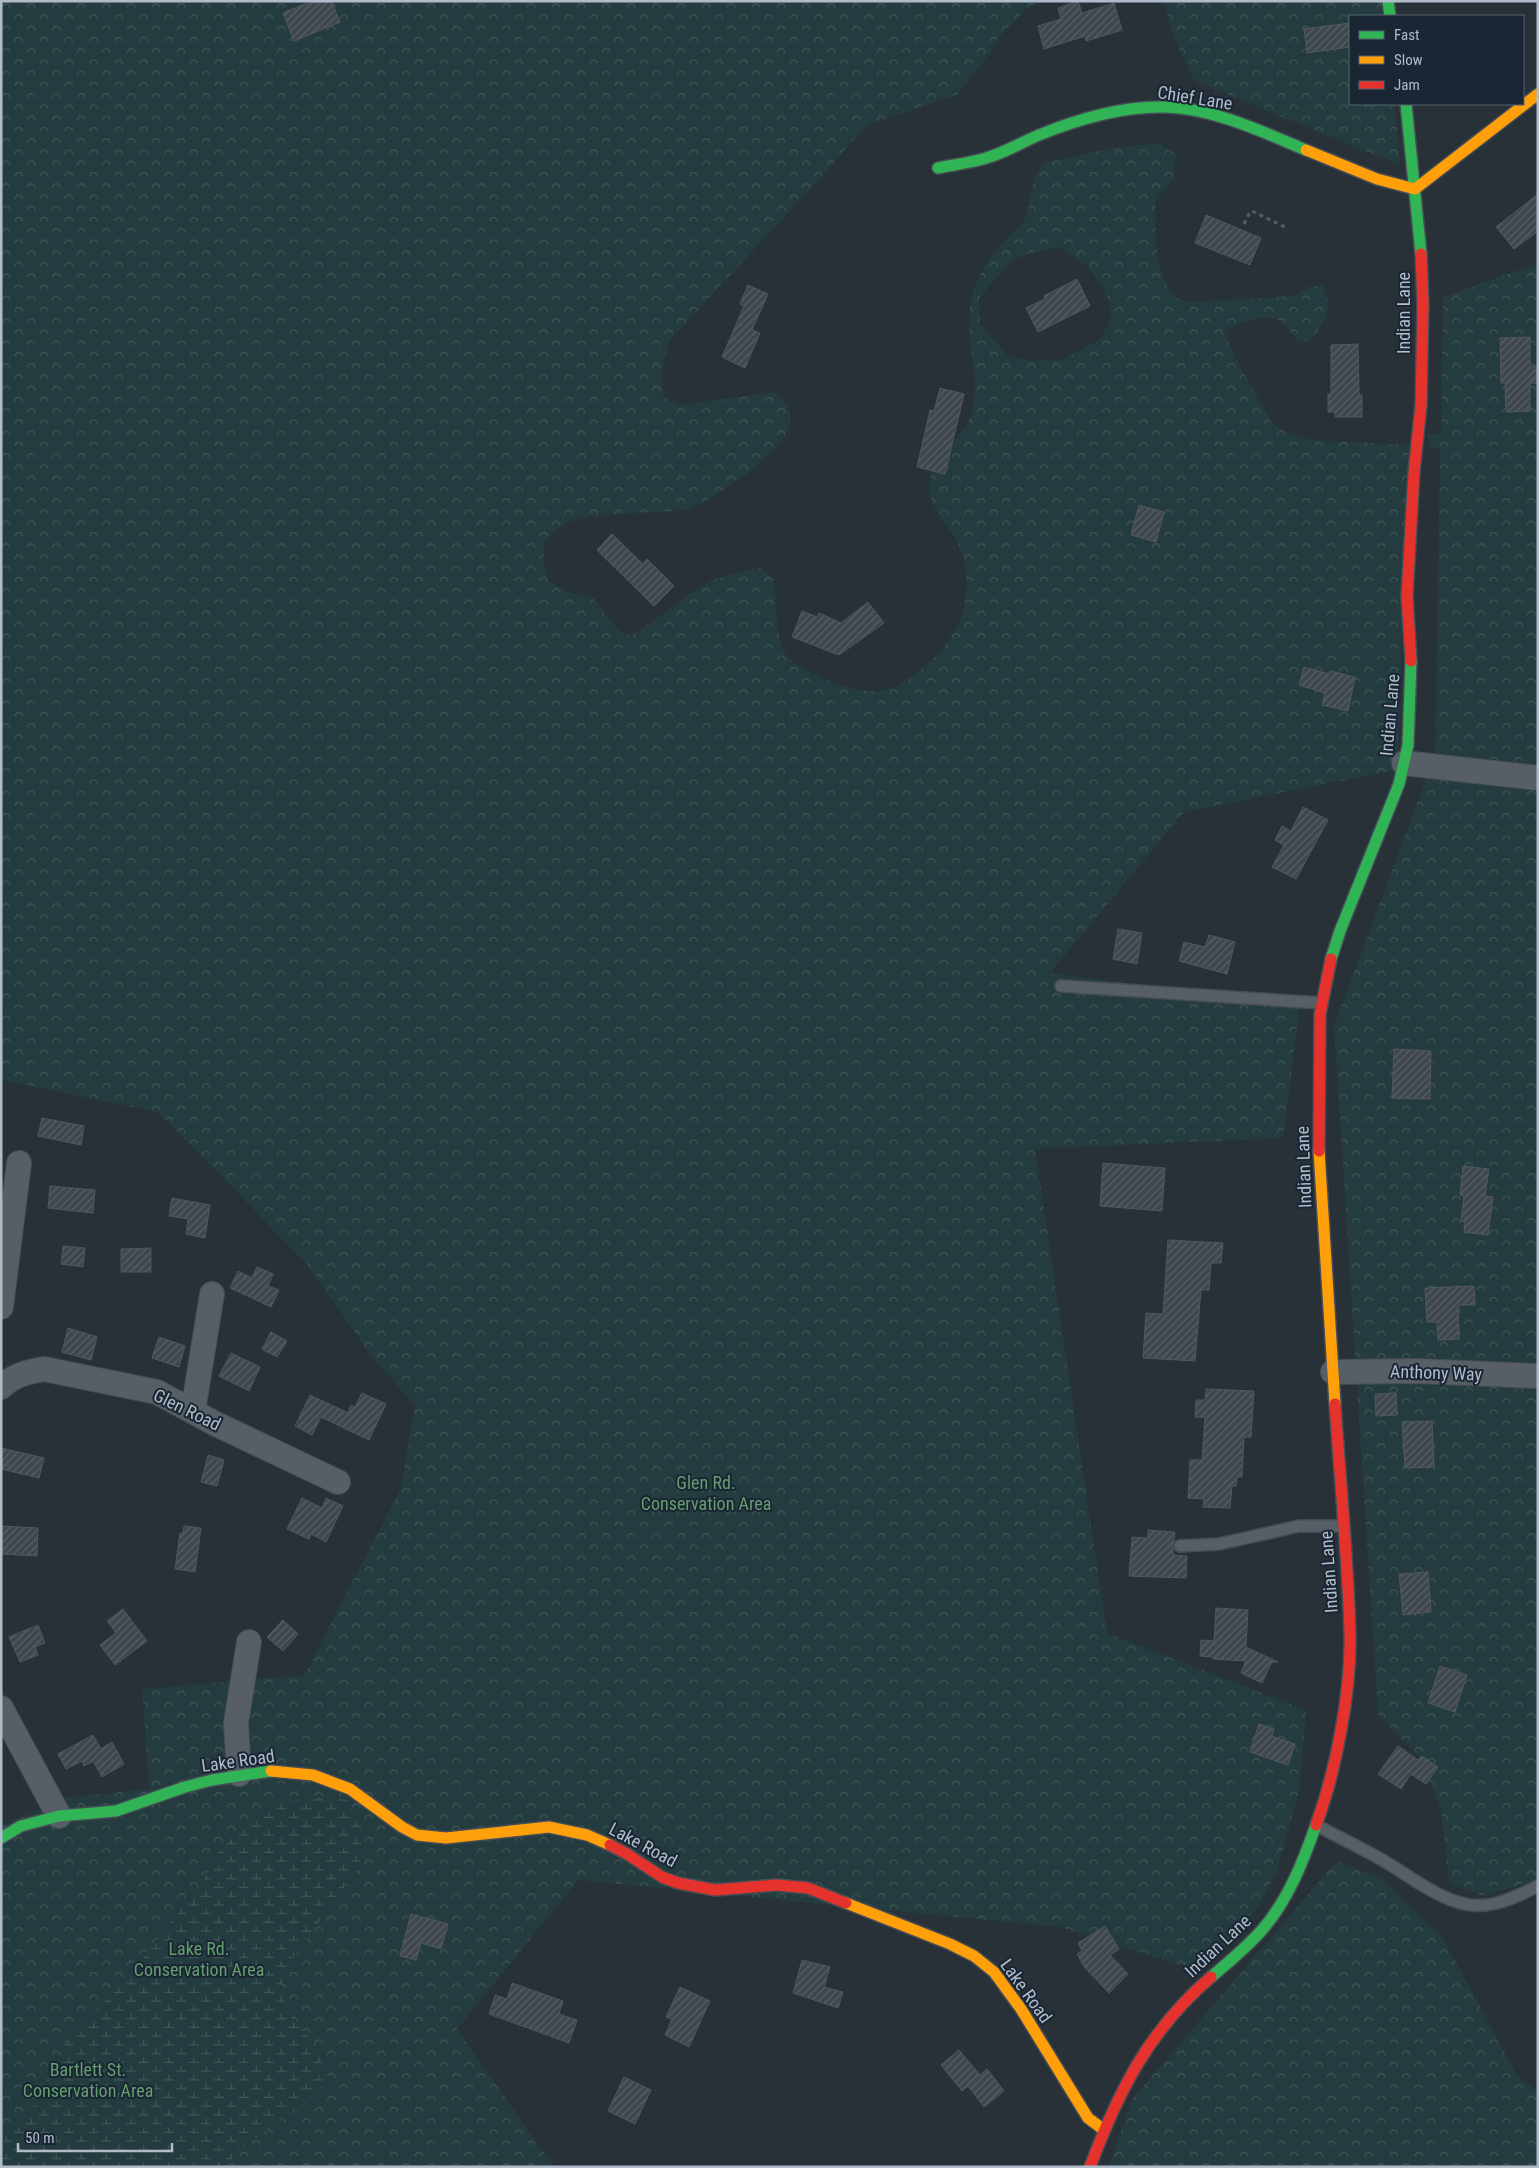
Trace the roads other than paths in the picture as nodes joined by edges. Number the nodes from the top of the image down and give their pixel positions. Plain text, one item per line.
1 (1388, 1) edge
2 (1390, 15) edge
3 (1538, 94) edge
4 (1406, 105) edge
5 (1524, 105) edge
6 (1524, 105) edge
7 (938, 168) dead end
8 (1415, 188) junction
9 (1404, 763) junction
10 (1538, 778) edge
11 (1061, 986) dead end
12 (1321, 1003) junction
13 (19, 1163) dead end
14 (212, 1294) dead end
15 (1, 1307) edge
16 (1333, 1372) junction
17 (1538, 1376) edge
18 (1, 1387) edge
19 (192, 1411) junction
20 (338, 1482) dead end
21 (1344, 1526) junction
22 (1180, 1546) dead end
23 (249, 1642) dead end
24 (1, 1708) edge
25 (239, 1774) junction
26 (59, 1816) junction
27 (1316, 1826) junction
28 (1, 1838) edge
29 (1538, 1886) edge
30 (1104, 2130) junction
31 (1090, 2167) edge

1 - 2 street
3 - 5 street
4 - 8 street, Indian Lane
6 - 8 street
7 - 8 street, Chief Lane
8 - 9 street, Indian Lane
9 - 10 street
9 - 12 street, Indian Lane
11 - 12 lane
12 - 16 street, Indian Lane
13 - 15 street
14 - 19 street
16 - 17 street, Anthony Way
16 - 21 street, Indian Lane
18 - 19 street, Glen Road
19 - 20 street, Glen Road
21 - 22 lane
21 - 27 street, Indian Lane
23 - 25 street
24 - 26 street
25 - 26 street, Lake Road
25 - 30 street, Lake Road
26 - 28 street, Lake Road
27 - 29 lane
27 - 30 street, Indian Lane
30 - 31 street, Indian Lane

